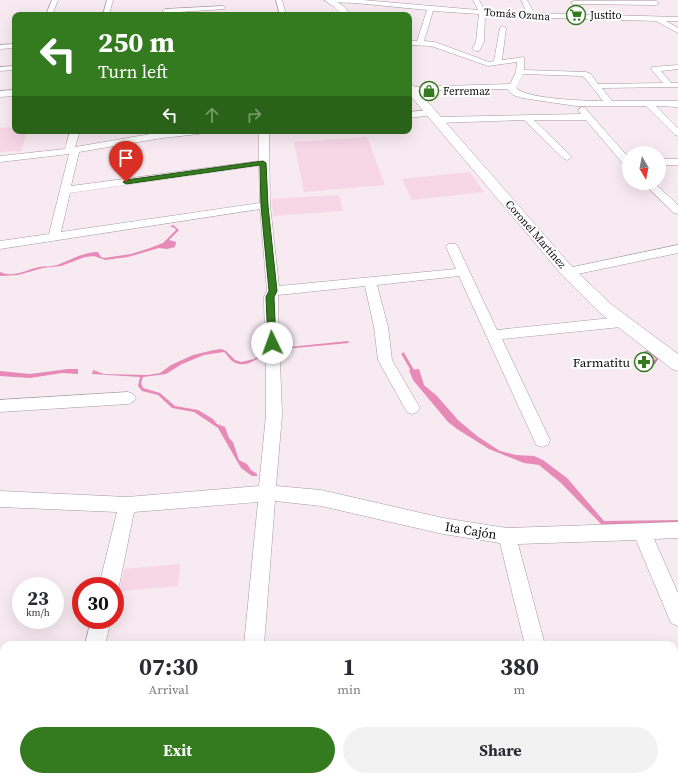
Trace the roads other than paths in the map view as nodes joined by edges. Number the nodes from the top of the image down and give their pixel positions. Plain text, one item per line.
1 (55, 0) edge
2 (110, 0) edge
3 (116, 0) edge
4 (222, 0) edge
5 (279, 0) edge
6 (329, 0) edge
7 (346, 0) edge
8 (476, 0) edge
9 (524, 0) edge
10 (357, 1) junction
11 (368, 1) edge
12 (573, 1) edge
13 (656, 3) dead end
14 (427, 5) edge
15 (165, 10) edge
16 (224, 11) edge
17 (50, 12) edge
18 (107, 12) edge
19 (113, 12) edge
20 (282, 12) edge
21 (344, 12) edge
22 (482, 12) junction
23 (531, 15) junction
24 (585, 18) junction
25 (658, 19) junction
26 (678, 19) edge
27 (504, 28) dead end
28 (678, 31) edge
29 (412, 43) edge
30 (420, 43) junction
31 (12, 46) edge
32 (0, 47) edge
33 (476, 49) dead end
34 (498, 62) junction
35 (678, 67) edge
36 (12, 68) edge
37 (0, 69) edge
38 (520, 72) junction
39 (670, 85) edge
40 (596, 86) junction
41 (510, 87) junction
42 (412, 88) edge
43 (412, 90) edge
44 (12, 93) edge
45 (0, 94) edge
46 (576, 103) junction
47 (609, 103) junction
48 (648, 103) junction
49 (678, 103) edge
50 (412, 115) edge
51 (434, 117) junction
52 (526, 117) junction
53 (588, 117) junction
54 (678, 133) edge
55 (73, 134) edge
56 (171, 134) edge
57 (264, 134) edge
58 (69, 151) junction
59 (622, 156) edge
60 (567, 157) dead end
61 (0, 159) edge
62 (666, 162) edge
63 (678, 162) edge
64 (263, 163) junction
65 (66, 190) junction
66 (656, 190) edge
67 (264, 206) junction
68 (678, 211) edge
69 (54, 237) junction
70 (0, 245) edge
71 (452, 247) dead end
72 (678, 249) edge
73 (463, 272) junction
74 (568, 272) junction
75 (370, 281) junction
76 (273, 291) junction
77 (621, 322) junction
78 (493, 335) junction
79 (678, 364) edge
80 (128, 398) dead end
81 (0, 406) edge
82 (412, 408) dead end
83 (542, 440) dead end
84 (268, 493) junction
85 (0, 499) edge
86 (127, 505) junction
87 (678, 530) edge
88 (642, 532) junction
89 (507, 536) junction
90 (111, 577) edge
91 (678, 616) edge
92 (99, 629) edge
93 (96, 641) edge
94 (254, 641) edge
95 (534, 641) edge

1 - 17 street
2 - 18 street
3 - 19 street
4 - 16 street
5 - 20 street
6 - 10 street, Tomás Ozuna
6 - 21 main road
7 - 10 street, Tomás Ozuna
8 - 22 street
9 - 23 street
10 - 11 street, Tomás Ozuna
11 - 14 street, Tomás Ozuna
12 - 13 street
12 - 24 street
14 - 22 street, Tomás Ozuna
14 - 30 street
15 - 16 street
22 - 23 street, Tomás Ozuna
22 - 33 street
23 - 24 street, Tomás Ozuna
24 - 25 street, Tomás Ozuna
25 - 26 street, Tomás Ozuna
25 - 28 street
27 - 34 street
29 - 30 street
30 - 34 street
31 - 32 street
34 - 38 street
35 - 39 street
36 - 37 street
38 - 40 street
38 - 41 street
39 - 40 street
39 - 49 street
40 - 47 street
41 - 42 street
41 - 46 street
43 - 51 main road, Coronel Martínez
44 - 45 street
46 - 47 street
46 - 53 street
47 - 48 street
48 - 49 street
48 - 54 street
50 - 51 street
51 - 52 street
51 - 74 main road, Coronel Martínez
52 - 53 street
52 - 60 street
53 - 59 street
55 - 58 street
56 - 58 street
57 - 64 street
58 - 61 street
58 - 65 street
62 - 63 street
64 - 65 street
64 - 67 street
65 - 69 street
66 - 68 street
67 - 69 street
67 - 76 street
69 - 70 street
71 - 73 street
72 - 74 street
73 - 75 street
73 - 78 street
74 - 77 main road, Coronel Martínez
75 - 76 street
75 - 82 street
76 - 84 street
77 - 78 street
77 - 79 main road, Coronel Martínez
78 - 83 street
80 - 81 street
84 - 86 street, Ita Cajón
84 - 89 street, Ita Cajón
84 - 94 street
85 - 86 street, Ita Cajón
86 - 90 street
87 - 88 street, Ita Cajón
88 - 89 street, Ita Cajón
88 - 91 street
89 - 95 street
92 - 93 street

